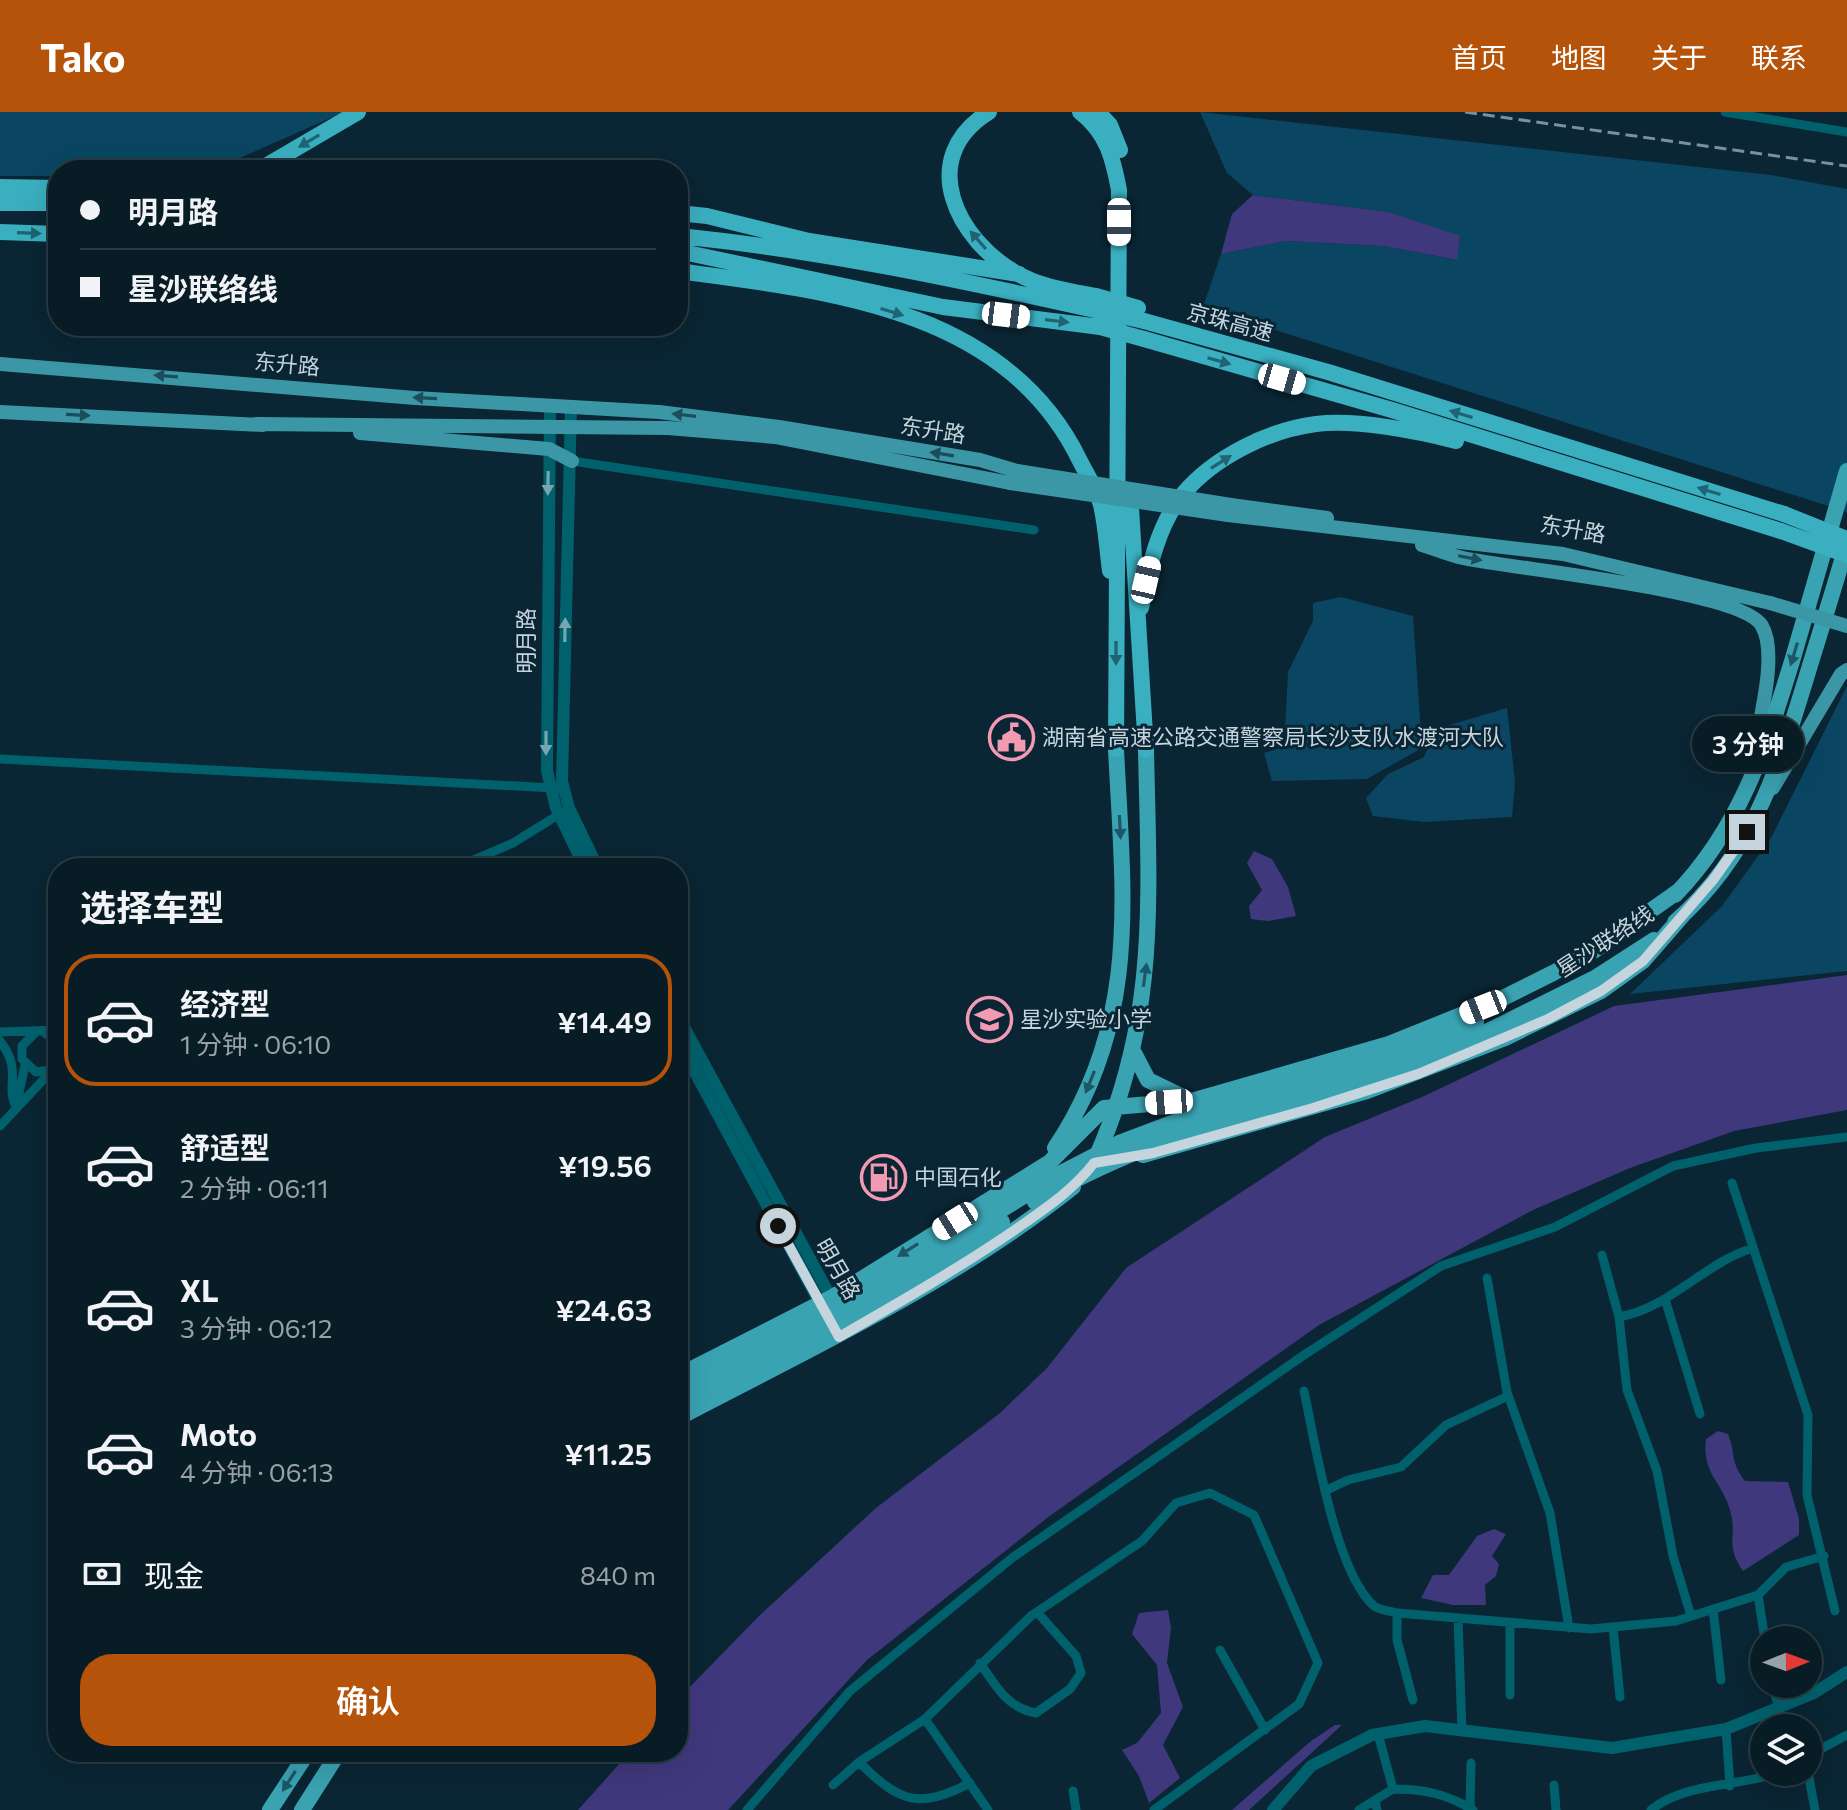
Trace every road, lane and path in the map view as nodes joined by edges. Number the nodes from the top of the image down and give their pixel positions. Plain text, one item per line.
1 (358, 112) edge
2 (989, 112) edge
3 (1080, 112) edge
4 (1098, 112) edge
5 (1725, 112) edge
6 (1847, 132) edge
7 (276, 160) edge
8 (0, 185) edge
9 (48, 186) edge
10 (0, 203) edge
11 (48, 203) edge
12 (688, 214) edge
13 (688, 224) edge
14 (0, 232) edge
15 (48, 234) edge
16 (688, 237) edge
17 (688, 253) edge
18 (819, 254) junction
19 (688, 266) edge
20 (688, 273) edge
21 (787, 274) junction
22 (1019, 274) junction
23 (1098, 311) junction
24 (0, 364) edge
25 (550, 405) junction
26 (571, 406) junction
27 (0, 412) edge
28 (256, 424) junction
29 (550, 426) junction
30 (570, 426) junction
31 (549, 449) junction
32 (572, 461) junction
33 (1847, 471) edge
34 (1014, 477) junction
35 (1634, 488) junction
36 (1229, 510) junction
37 (1782, 523) junction
38 (1034, 530) dead end
39 (1395, 536) junction
40 (1847, 541) edge
41 (1847, 555) edge
42 (1771, 599) junction
43 (1115, 607) junction
44 (1847, 617) edge
45 (1137, 625) junction
46 (1847, 626) edge
47 (1847, 670) edge
48 (0, 759) edge
49 (550, 785) junction
50 (1749, 786) junction
51 (565, 793) junction
52 (1764, 801) junction
53 (564, 812) junction
54 (478, 858) edge
55 (581, 858) edge
56 (592, 858) edge
57 (1680, 890) junction
58 (1683, 915) junction
59 (1478, 1028) junction
60 (48, 1031) edge
61 (0, 1032) edge
62 (40, 1032) junction
63 (688, 1035) edge
64 (48, 1037) edge
65 (2, 1043) edge
66 (1134, 1050) junction
67 (21, 1051) junction
68 (688, 1059) edge
69 (25, 1065) junction
70 (48, 1068) edge
71 (48, 1074) edge
72 (1195, 1100) junction
73 (1117, 1106) junction
74 (16, 1107) junction
75 (0, 1126) edge
76 (1847, 1137) edge
77 (1094, 1163) junction
78 (1021, 1179) junction
79 (1732, 1183) dead end
80 (1753, 1248) junction
81 (1602, 1255) dead end
82 (1487, 1278) dead end
83 (1665, 1299) junction
84 (826, 1301) junction
85 (1619, 1317) junction
86 (844, 1334) junction
87 (688, 1371) edge
88 (703, 1384) junction
89 (688, 1388) edge
90 (1304, 1391) dead end
91 (688, 1396) edge
92 (1508, 1396) junction
93 (688, 1413) edge
94 (1700, 1414) dead end
95 (1325, 1491) junction
96 (1824, 1556) junction
97 (1758, 1595) junction
98 (1713, 1609) junction
99 (1835, 1611) dead end
100 (1037, 1612) junction
101 (1397, 1613) junction
102 (1691, 1616) junction
103 (1458, 1618) junction
104 (1510, 1623) junction
105 (1763, 1626) edge
106 (1613, 1627) junction
107 (1569, 1628) junction
108 (1220, 1650) dead end
109 (980, 1663) junction
110 (1847, 1672) edge
111 (1721, 1680) dead end
112 (1510, 1695) dead end
113 (1620, 1697) dead end
114 (1776, 1698) edge
115 (1413, 1700) dead end
116 (1780, 1709) junction
117 (925, 1719) junction
118 (1726, 1729) junction
119 (1265, 1730) junction
120 (1462, 1732) junction
121 (1378, 1734) junction
122 (1847, 1735) edge
123 (1822, 1748) edge
124 (301, 1762) edge
125 (333, 1762) edge
126 (859, 1762) junction
127 (1471, 1763) dead end
128 (1750, 1781) edge
129 (970, 1783) junction
130 (833, 1785) dead end
131 (1554, 1785) dead end
132 (1730, 1786) junction
133 (1811, 1786) edge
134 (1393, 1789) junction
135 (1073, 1791) dead end
136 (1172, 1805) edge
137 (1376, 1805) edge
138 (1471, 1809) edge
139 (270, 1810) edge
140 (302, 1810) edge
141 (747, 1810) edge
142 (988, 1810) edge
143 (1076, 1810) edge
144 (1154, 1810) edge
145 (1273, 1810) edge
146 (1359, 1810) edge
147 (1556, 1810) edge
148 (1651, 1810) edge
149 (1815, 1810) edge

1 -> 7 highway
22 -> 2 highway
3 - 43 highway
4 - 45 highway
5 - 6 street
8 - 9 highway
10 - 11 highway
12 - 22 highway
13 - 18 highway
14 -> 15 highway
16 - 18 highway, 京珠高速
17 - 21 highway, 京珠高速
18 - 23 highway, 京珠高速
19 - 21 highway
20 -> 43 highway
21 -> 23 highway, 京珠高速
22 - 23 highway
23 -> 35 highway, 京珠高速, bridge
37 -> 23 highway, 京珠高速, bridge
25 -> 24 main road, 东升路
25 - 26 main road, 东升路
25 - 29 street, 明月路
26 - 30 street, 明月路
34 -> 26 main road, 东升路
27 -> 28 main road, 东升路
28 - 29 main road, 东升路
28 - 31 main road, 东升路
29 - 30 main road, 东升路
29 - 31 street, 明月路
30 - 32 street, 明月路
30 - 34 main road, 东升路
31 - 32 main road, 东升路
31 -> 49 street, 明月路
32 - 38 street
51 -> 32 street, 明月路
33 -> 50 highway
34 - 36 main road, 东升路, bridge
35 - 37 highway, 京珠高速
45 -> 35 highway
36 - 39 main road, 东升路
36 - 42 main road, 东升路
37 - 40 highway, 京珠高速, bridge
37 - 41 highway, 京珠高速, bridge
39 - 42 main road, 东升路
39 -> 50 main road
40 - 52 highway, 星沙联络线
42 - 44 main road, 东升路
42 - 46 main road, 东升路, bridge
43 -> 78 highway
66 -> 45 highway
47 - 52 main road
48 - 49 street
49 - 51 street
49 - 53 street, 明月路
50 - 57 highway
51 - 53 street, 明月路
52 - 58 highway, 星沙联络线
53 - 54 street
53 - 55 street, 明月路
53 - 56 street, 明月路
57 - 59 highway
57 - 72 highway
58 - 59 highway, 星沙联络线
58 - 77 highway
59 - 88 highway, bridge
60 - 62 street
61 - 62 street
62 - 64 street
62 - 67 street
63 - 84 street, 明月路
65 - 67 street
65 - 74 street
66 - 72 highway
66 - 73 highway
67 - 69 street
68 - 84 street, 明月路
69 - 70 street
69 - 74 street
71 - 74 street
72 - 73 highway
73 - 77 highway
73 - 78 highway
74 - 75 street
76 - 141 street
77 - 86 highway
78 -> 84 highway
79 - 80 street
80 - 83 street
80 - 96 street
81 - 85 street
82 - 92 street
83 - 85 street
83 - 94 street
84 - 86 street, 明月路
84 - 87 highway
85 - 102 street
86 - 93 highway
88 - 89 highway
88 - 91 highway
90 - 95 street
92 - 95 street
92 - 107 street
95 - 101 street
96 - 97 street
96 - 99 street
97 - 98 street
97 - 105 street
98 - 102 street
98 - 111 street
100 - 109 street
100 - 109 street
100 - 119 street
101 - 103 street
101 - 115 street
102 - 106 street
103 - 104 street
103 - 120 street
104 - 107 street
104 - 112 street
106 - 107 street
106 - 113 street
108 - 119 street
109 - 117 street
110 - 116 street
114 - 116 street
116 - 118 street
117 - 126 street
117 - 129 street
118 - 120 street
118 - 132 street
119 - 136 street
120 - 121 street
121 - 134 street
121 - 145 street
122 - 123 street
124 -> 139 highway
125 - 140 highway
126 - 129 street
126 - 130 street
127 - 138 street
128 - 132 street
129 - 142 street
131 - 147 street
132 - 148 street
133 - 149 street
134 - 137 street
134 - 138 street
135 - 143 street
136 - 144 street
137 - 146 street

